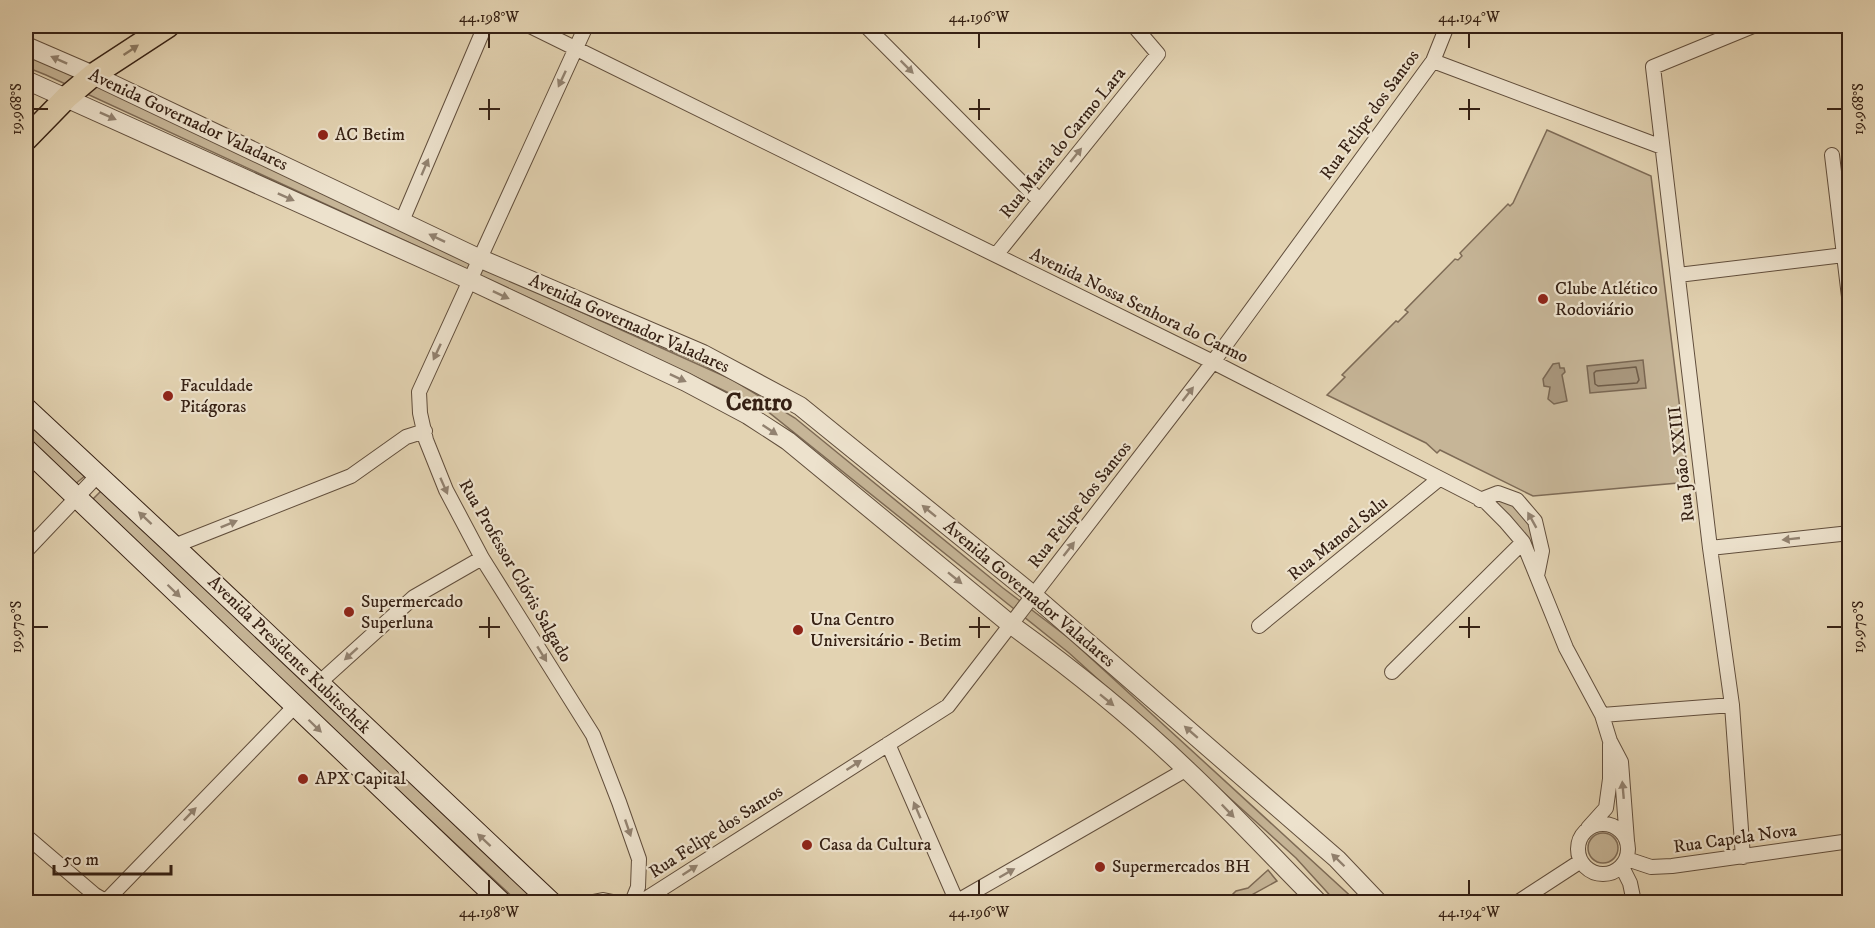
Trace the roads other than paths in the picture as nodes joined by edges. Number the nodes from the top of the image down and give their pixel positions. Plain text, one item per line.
1 (168, 26) edge
2 (485, 26) edge
3 (530, 26) edge
4 (586, 26) edge
5 (866, 26) edge
6 (1134, 26) edge
7 (1447, 26) edge
8 (1753, 26) edge
9 (26, 46) edge
10 (577, 47) junction
11 (1433, 61) junction
12 (93, 75) junction
13 (26, 80) edge
14 (67, 97) junction
15 (26, 139) edge
16 (1662, 147) junction
17 (1832, 155) dead end
18 (1039, 200) junction
19 (402, 221) junction
20 (996, 255) junction
21 (1844, 255) junction
22 (480, 258) junction
23 (1678, 275) junction
24 (470, 280) junction
25 (1850, 305) edge
26 (1213, 362) junction
27 (26, 408) edge
28 (425, 431) junction
29 (26, 449) edge
30 (99, 475) junction
31 (1439, 479) junction
32 (76, 497) junction
33 (1480, 500) junction
34 (1850, 533) edge
35 (1523, 542) junction
36 (174, 546) junction
37 (1710, 548) junction
38 (26, 551) edge
39 (482, 558) junction
40 (1537, 576) junction
41 (1033, 595) junction
42 (1010, 624) junction
43 (1259, 626) dead end
44 (1392, 672) dead end
45 (319, 683) junction
46 (1732, 705) junction
47 (295, 706) junction
48 (1602, 715) junction
49 (1610, 741) junction
50 (888, 744) junction
51 (1187, 769) junction
52 (1587, 830) junction
53 (26, 836) edge
54 (1627, 841) junction
55 (1850, 842) edge
56 (1743, 857) junction
57 (1581, 861) junction
58 (1625, 863) junction
59 (106, 902) edge
60 (956, 902) edge
61 (501, 903) edge
62 (551, 903) edge
63 (593, 903) edge
64 (613, 903) edge
65 (632, 903) edge
66 (641, 903) edge
67 (1318, 903) edge
68 (1378, 903) edge
69 (1518, 903) edge
70 (1634, 903) edge

12 -> 1 main road
19 -> 2 street
3 - 10 street, Avenida Nossa Senhora do Carmo
4 - 10 street, Rua Professor Clóvis Salgado
5 -> 18 street
18 -> 6 street, Rua Maria do Carmo Lara
7 - 11 street, Rua Felipe dos Santos
8 - 16 street, Rua João XXIII
12 -> 9 street, Avenida Governador Valadares
10 - 20 street, Avenida Nossa Senhora do Carmo
10 -> 22 street, Rua Professor Clóvis Salgado
11 - 16 street
11 - 26 street, Rua Felipe dos Santos
12 - 14 main road
12 - 19 street, Avenida Governador Valadares
13 - 14 street, Avenida Governador Valadares
14 - 15 main road
14 -> 24 street, Avenida Governador Valadares
16 - 23 street, Rua João XXIII
17 - 21 street
18 - 20 street, Rua Maria do Carmo Lara
22 -> 19 street, Avenida Governador Valadares
20 - 26 street, Avenida Nossa Senhora do Carmo
21 - 23 street
21 - 25 street
22 - 24 street, Rua Professor Clóvis Salgado
41 -> 22 street, Avenida Governador Valadares
23 - 37 street, Rua João XXIII
24 -> 28 street, Rua Professor Clóvis Salgado
24 -> 42 street, Avenida Governador Valadares
26 - 31 street, Avenida Nossa Senhora do Carmo
41 -> 26 street, Rua Felipe dos Santos
27 - 30 main road, Avenida Presidente Kubitschek
36 -> 28 street
28 -> 39 street, Rua Professor Clóvis Salgado
29 - 32 main road, Avenida Presidente Kubitschek
30 - 32 street
36 -> 30 main road, Avenida Presidente Kubitschek
31 - 33 street, Avenida Nossa Senhora do Carmo
31 - 43 street, Rua Manoel Salu
32 - 38 street
32 -> 47 main road, Avenida Presidente Kubitschek
33 - 35 street, Avenida Nossa Senhora do Carmo
40 -> 33 street
34 -> 37 street
35 - 40 street, Avenida Nossa Senhora do Carmo
35 - 44 street
36 - 45 main road, Avenida Presidente Kubitschek
37 - 46 street, Rua João XXIII
39 -> 45 street
39 -> 65 street, Rua Professor Clóvis Salgado
40 - 48 street, Avenida Nossa Senhora do Carmo
41 - 42 street, Rua Felipe dos Santos
68 -> 41 street, Avenida Governador Valadares
42 - 50 street, Rua Felipe dos Santos
42 -> 51 street, Avenida Governador Valadares
62 -> 45 main road, Avenida Presidente Kubitschek
46 - 48 street
46 - 56 street, Rua João XXIII
59 -> 47 street
47 -> 61 main road, Avenida Presidente Kubitschek
48 - 49 street, Avenida Nossa Senhora do Carmo
49 - 52 street, Avenida Nossa Senhora do Carmo
54 -> 49 street, Avenida Nossa Senhora do Carmo
60 -> 50 street
66 -> 50 street, Rua Felipe dos Santos
60 -> 51 street
51 -> 67 street, Avenida Governador Valadares
52 - 54 street
52 - 57 street
53 - 59 street
54 - 58 street
55 - 56 street, Rua Capela Nova
56 - 58 street, Rua Capela Nova
57 - 58 street
57 - 69 street
58 - 70 street
63 - 64 street

